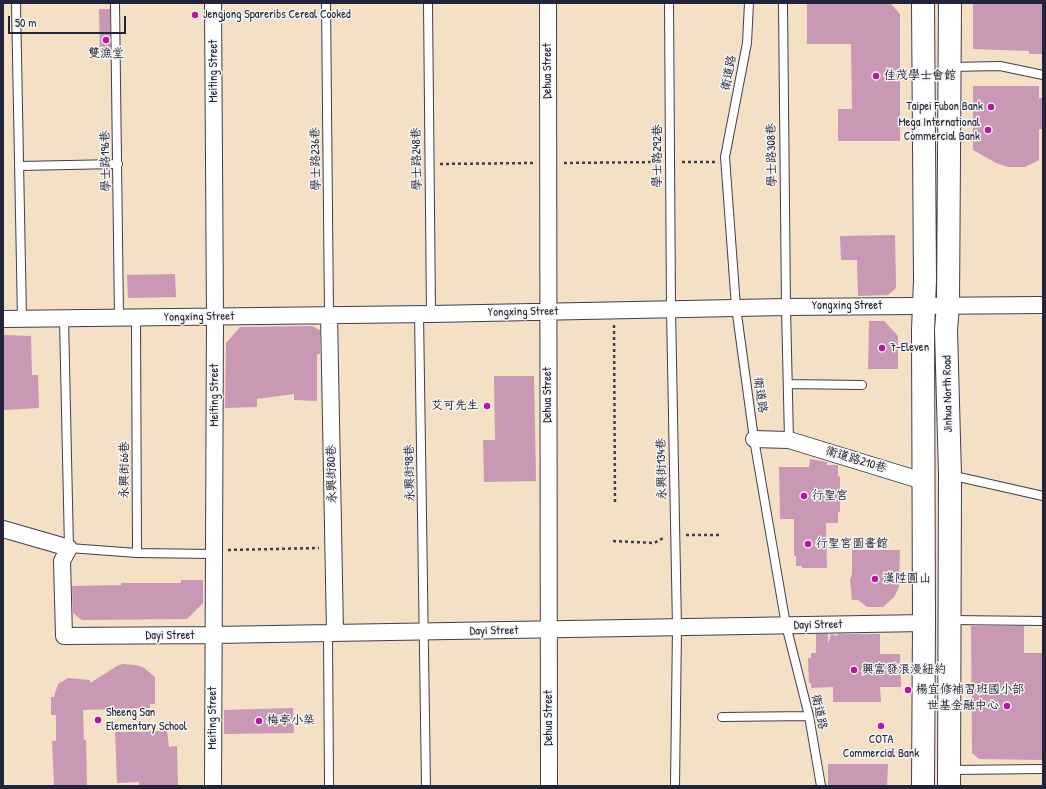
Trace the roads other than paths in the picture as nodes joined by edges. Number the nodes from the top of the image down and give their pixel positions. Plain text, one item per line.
1 (16, 3) edge
2 (115, 3) edge
3 (214, 3) edge
4 (326, 3) edge
5 (428, 3) edge
6 (548, 3) edge
7 (669, 3) edge
8 (749, 3) edge
9 (783, 3) edge
10 (923, 3) edge
11 (950, 3) edge
12 (950, 67) junction
13 (1043, 75) edge
14 (118, 164) junction
15 (19, 166) junction
16 (924, 305) junction
17 (948, 305) junction
18 (1043, 305) edge
19 (786, 307) junction
20 (736, 308) junction
21 (672, 309) junction
22 (548, 311) junction
23 (425, 314) junction
24 (329, 315) junction
25 (215, 317) junction
26 (119, 318) junction
27 (136, 318) junction
28 (22, 319) junction
29 (64, 319) junction
30 (3, 320) edge
31 (788, 384) junction
32 (862, 385) dead end
33 (754, 439) junction
34 (789, 440) junction
35 (950, 475) junction
36 (924, 481) junction
37 (1043, 496) edge
38 (3, 529) edge
39 (69, 548) junction
40 (137, 553) junction
41 (214, 554) junction
42 (949, 620) junction
43 (1043, 621) edge
44 (924, 623) junction
45 (786, 625) junction
46 (676, 628) junction
47 (548, 630) junction
48 (424, 632) junction
49 (331, 633) junction
50 (213, 635) junction
51 (809, 716) junction
52 (722, 717) dead end
53 (1043, 769) edge
54 (950, 778) edge
55 (213, 786) edge
56 (329, 786) edge
57 (426, 786) edge
58 (549, 786) edge
59 (675, 786) edge
60 (821, 786) edge
61 (923, 786) edge

1 - 15 lane
2 - 14 lane, 學士路196巷
3 - 25 street, Meiting Street
4 - 24 lane, 學士路236巷
5 - 23 lane, 學士路248巷
6 - 22 street, Dehua Street
7 - 21 lane, 學士路292巷
8 - 20 lane, 衛道路
9 - 19 lane, 學士路308巷
10 - 16 main road, Jinhua North Road
11 - 12 main road, Jinhua North Road
12 - 13 lane
12 - 17 main road, Jinhua North Road
14 - 15 lane
14 - 26 lane, 學士路196巷
15 - 28 lane
16 - 17 street, Yongxing Street
16 - 19 street, Yongxing Street
16 - 36 main road, Jinhua North Road
17 - 18 street, Yongxing Street
17 - 35 main road, Jinhua North Road
19 - 20 street, Yongxing Street
19 - 31 lane
20 - 21 street, Yongxing Street
20 - 33 lane, 衛道路
21 - 22 street, Yongxing Street
21 - 46 lane, 永興街134巷
22 - 23 street, Yongxing Street
22 - 47 street, Dehua Street
23 - 24 street, Yongxing Street
23 - 48 lane, 永興街98巷
24 - 25 street, Yongxing Street
24 - 49 street, 永興街80巷
25 - 27 street, Yongxing Street
25 - 41 street, Meiting Street
26 - 27 street, Yongxing Street
26 - 29 street, Yongxing Street
27 - 40 lane, 永興街66巷
28 - 29 street, Yongxing Street
28 - 30 street, Yongxing Street
29 - 39 lane
31 - 32 lane
31 - 34 lane
33 - 34 street, 衛道路210巷
33 - 45 lane, 衛道路
34 - 36 street, 衛道路210巷
35 - 37 lane
35 - 42 main road, Jinhua North Road
36 - 44 main road, Jinhua North Road
38 - 39 street
39 - 40 lane
39 - 50 street, Dayi Street
40 - 41 lane
41 - 50 street, Meiting Street
42 - 43 lane
42 - 54 main road, Jinhua North Road
44 - 45 street, Dayi Street
44 - 61 main road, Jinhua North Road
45 - 46 street, Dayi Street
45 - 51 lane, 衛道路
46 - 47 street, Dayi Street
46 - 59 lane, 永興街134巷
47 - 48 street, Dayi Street
47 - 58 street, Dehua Street
48 - 49 street, Dayi Street
48 - 57 lane, 永興街98巷
49 - 50 street, Dayi Street
49 - 56 lane
50 - 55 street, Meiting Street
51 - 52 lane
51 - 60 lane, 衛道路
53 - 54 lane

